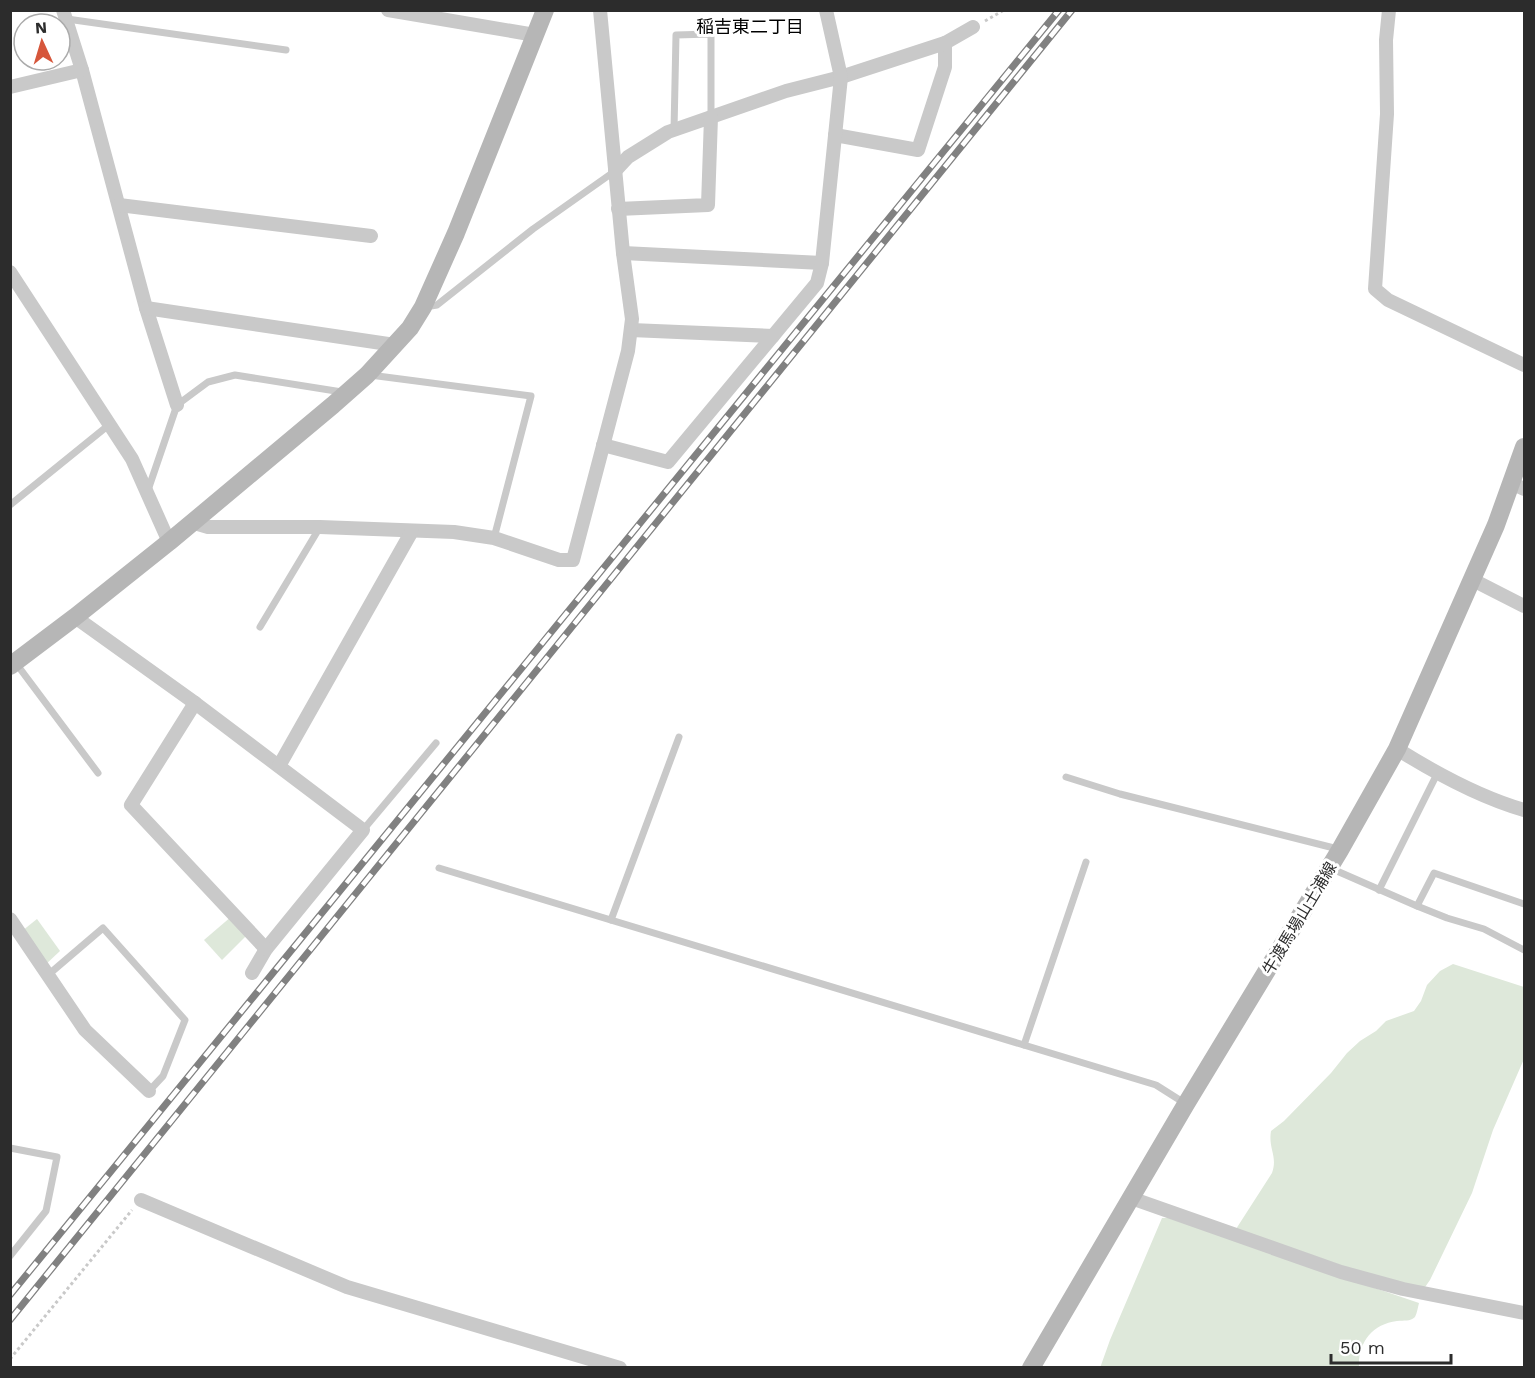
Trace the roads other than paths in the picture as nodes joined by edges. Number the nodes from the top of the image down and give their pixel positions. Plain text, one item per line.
1 (388, 10) edge
2 (557, 10) edge
3 (600, 10) edge
4 (826, 10) edge
5 (1389, 10) edge
6 (545, 11) edge
7 (72, 15) edge
8 (973, 27) road end
9 (535, 34) junction
10 (72, 39) edge
11 (945, 44) junction
12 (286, 50) dead end
13 (82, 70) junction
14 (841, 77) junction
15 (10, 87) edge
16 (711, 117) junction
17 (674, 130) junction
18 (835, 135) junction
19 (615, 171) junction
20 (120, 205) junction
21 (618, 209) junction
22 (371, 236) dead end
23 (623, 253) junction
24 (822, 263) junction
25 (10, 272) edge
26 (423, 307) junction
27 (146, 308) junction
28 (631, 330) junction
29 (773, 336) junction
30 (396, 345) junction
31 (1524, 365) edge
32 (367, 375) junction
33 (347, 393) junction
34 (177, 405) junction
35 (110, 424) junction
36 (603, 445) junction
37 (1524, 447) edge
38 (1518, 486) edge
39 (147, 492) junction
40 (10, 505) edge
41 (191, 522) junction
42 (320, 527) junction
43 (412, 531) junction
44 (494, 538) junction
45 (169, 542) junction
46 (1471, 579) junction
47 (1524, 606) edge
48 (75, 617) junction
49 (260, 627) dead end
50 (13, 664) edge
51 (195, 704) junction
52 (679, 736) dead end
53 (436, 743) dead end
54 (1397, 749) junction
55 (279, 766) junction
56 (98, 773) dead end
57 (1437, 774) junction
58 (1066, 777) dead end
59 (1524, 810) edge
60 (363, 830) junction
61 (1340, 850) junction
62 (1086, 862) dead end
63 (440, 868) dead end
64 (1330, 868) junction
65 (1378, 890) junction
66 (1524, 904) edge
67 (1417, 906) junction
68 (10, 919) edge
69 (611, 920) junction
70 (266, 949) junction
71 (1524, 950) edge
72 (252, 973) dead end
73 (48, 975) junction
74 (1024, 1045) junction
75 (149, 1091) joint
76 (1186, 1104) junction
77 (10, 1148) edge
78 (1131, 1198) junction
79 (141, 1200) road end
80 (10, 1256) edge
81 (1524, 1313) edge
82 (620, 1368) edge
83 (1031, 1368) edge

1 - 9 street
2 - 6 street
3 - 19 street
4 - 14 street
5 - 31 street
6 - 9 main road
7 - 12 lane
8 - 11 street
9 - 26 main road
10 - 13 street
11 - 14 street
11 - 18 street
13 - 15 street
13 - 20 street
14 - 16 street
14 - 18 street
16 - 17 street
16 - 17 lane
16 - 21 street
17 - 19 street
18 - 24 street
19 - 21 street
19 - 26 lane
20 - 22 street
20 - 27 street
21 - 23 street
23 - 24 street
23 - 28 street
24 - 29 street
25 - 35 street
26 - 30 main road
27 - 30 street
27 - 34 street
28 - 29 street
28 - 36 street
29 - 36 street
30 - 32 main road
32 - 33 main road
32 - 44 lane
33 - 34 lane
33 - 41 main road
34 - 39 lane
35 - 39 street
35 - 40 lane
36 - 44 street
37 - 38 main road, 牛渡馬場山土浦線
38 - 46 main road, 牛渡馬場山土浦線
39 - 45 street
41 - 42 street
41 - 45 main road
42 - 43 street
42 - 49 lane
43 - 44 street
43 - 55 street
45 - 48 main road
46 - 47 street
46 - 54 main road, 牛渡馬場山土浦線
48 - 50 main road
48 - 51 street
50 - 56 lane
51 - 55 street
51 - 70 street
52 - 69 lane
53 - 60 lane
54 - 57 street
54 - 61 main road, 牛渡馬場山土浦線
55 - 60 street
57 - 59 street
57 - 65 lane
58 - 61 lane
60 - 70 street
61 - 64 main road, 牛渡馬場山土浦線
62 - 74 lane
63 - 69 lane
64 - 65 lane
64 - 76 main road, 牛渡馬場山土浦線
65 - 67 lane
66 - 67 lane
67 - 71 lane
68 - 73 street
69 - 74 lane
70 - 72 street
73 - 75 street
73 - 75 lane
74 - 76 lane
76 - 78 main road, 牛渡馬場山土浦線
77 - 80 lane
78 - 81 street
78 - 83 main road, 牛渡馬場山土浦線
79 - 82 street

